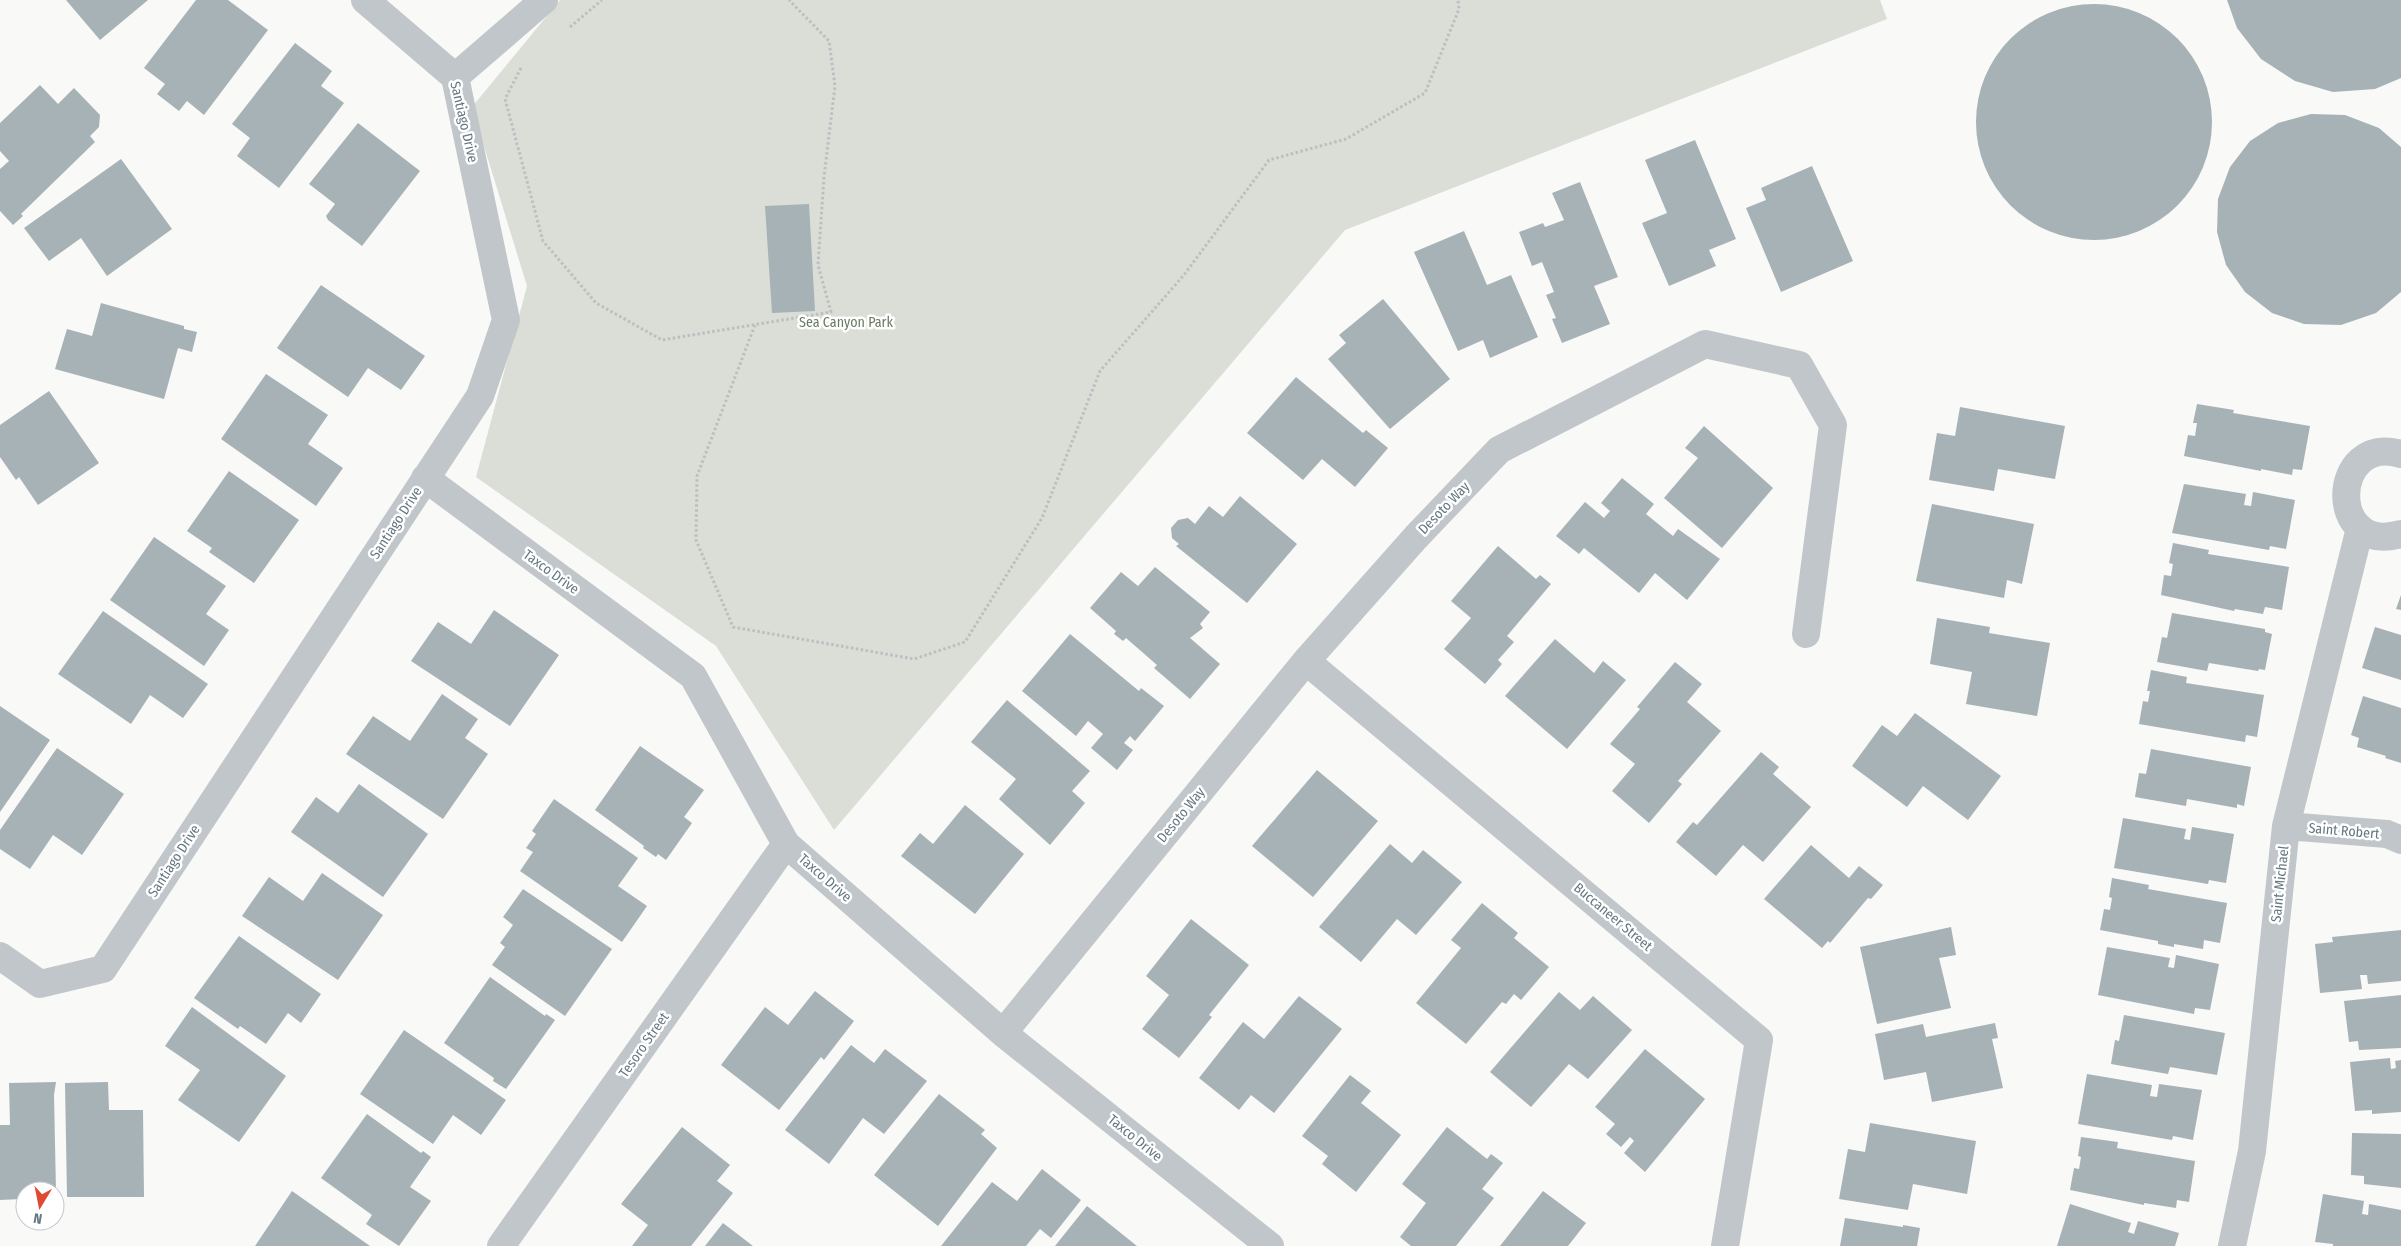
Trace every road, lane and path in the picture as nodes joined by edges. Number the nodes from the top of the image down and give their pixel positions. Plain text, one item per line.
1 (366, 0) edge
2 (544, 0) edge
3 (602, 0) edge
4 (789, 0) edge
5 (1458, 0) edge
6 (566, 30) dead end
7 (522, 66) dead end
8 (456, 78) junction
9 (755, 325) junction
10 (2401, 454) edge
11 (425, 478) junction
12 (2360, 528) junction
13 (2401, 534) edge
14 (1806, 634) dead end
15 (1306, 661) junction
16 (2286, 826) junction
17 (2401, 840) edge
18 (786, 844) junction
19 (0, 956) edge
20 (1003, 1033) junction
21 (501, 1246) edge
22 (1270, 1246) edge
23 (1725, 1246) edge
24 (2232, 1246) edge

1 - 8 street, Santiago Drive
2 - 8 street
3 - 6 path
4 - 9 path
5 - 9 path
7 - 9 path
8 - 11 street, Santiago Drive
10 - 12 street
11 - 18 street, Taxco Drive
11 - 19 street, Santiago Drive
12 - 13 street
12 - 16 street, Saint Michael
14 - 15 street, Desoto Way
15 - 20 street, Desoto Way
15 - 23 street, Buccaneer Street
16 - 17 street, Saint Robert
16 - 24 street, Saint Michael
18 - 20 street, Taxco Drive
18 - 21 street, Tesoro Street
20 - 22 street, Taxco Drive

